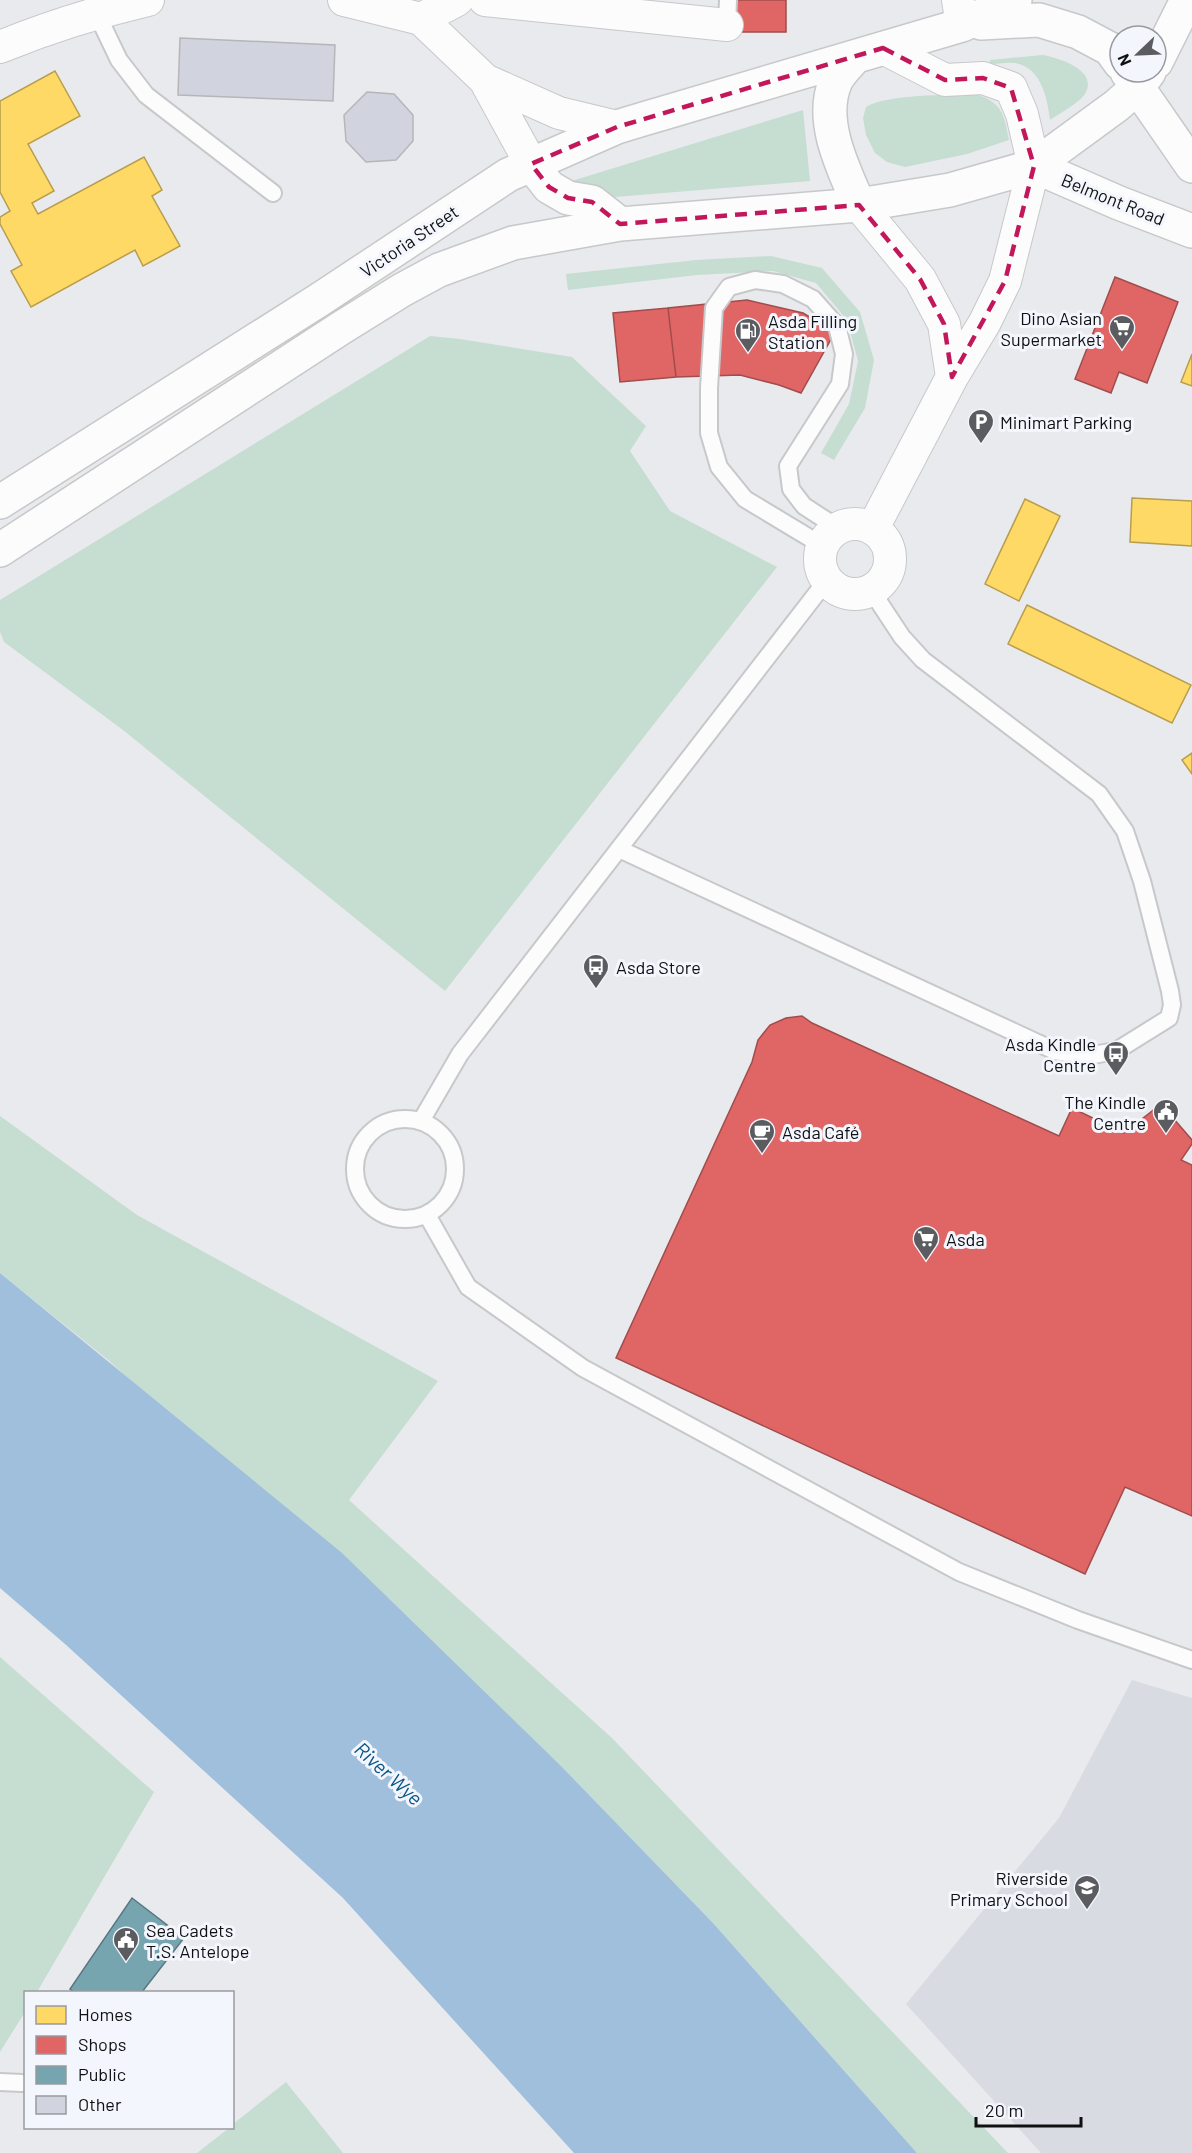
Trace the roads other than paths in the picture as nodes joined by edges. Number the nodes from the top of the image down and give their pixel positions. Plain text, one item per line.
1 (148, 0) edge
2 (344, 0) edge
3 (458, 0) edge
4 (485, 0) edge
5 (1015, 0) edge
6 (1187, 0) edge
7 (96, 12) junction
8 (728, 13) edge
9 (960, 13) edge
10 (421, 19) junction
11 (1168, 28) edge
12 (0, 47) edge
13 (1108, 48) edge
14 (869, 52) junction
15 (485, 80) junction
16 (1130, 84) edge
17 (1145, 84) edge
18 (617, 127) junction
19 (531, 164) junction
20 (1034, 166) junction
21 (1192, 166) edge
22 (273, 193) dead end
23 (859, 205) junction
24 (620, 224) junction
25 (1192, 231) edge
26 (952, 377) junction
27 (0, 502) edge
28 (873, 528) junction
29 (831, 537) junction
30 (0, 550) edge
31 (827, 580) junction
32 (871, 590) junction
33 (619, 849) junction
34 (421, 1121) junction
35 (427, 1215) junction
36 (1192, 1660) edge
37 (0, 2082) edge
38 (21, 2083) dead end

1 - 7 street
2 - 10 street
3 - 10 street
4 - 8 street
5 - 9 highway
6 - 11 highway
7 - 12 street
7 - 22 lane
9 - 13 highway
9 - 14 highway, Victoria Street
10 - 15 street
14 - 18 highway, Victoria Street
14 - 20 street
14 - 23 highway
15 - 18 street
15 - 19 street
16 - 20 highway
17 - 21 highway
18 - 19 highway, Victoria Street
19 - 24 highway
19 - 27 highway, Victoria Street
20 - 23 highway, Victoria Street
20 - 25 highway, Belmont Road
20 - 26 street
23 - 24 highway, Victoria Street
23 - 26 street
24 - 30 highway, Victoria Street
26 - 28 street
28 - 29 street
28 - 32 street
29 - 29 lane
29 - 31 street
31 - 32 street
31 - 33 lane
32 - 33 lane
33 - 34 lane
34 - 35 lane
34 - 35 lane
35 - 36 lane
37 - 38 lane

